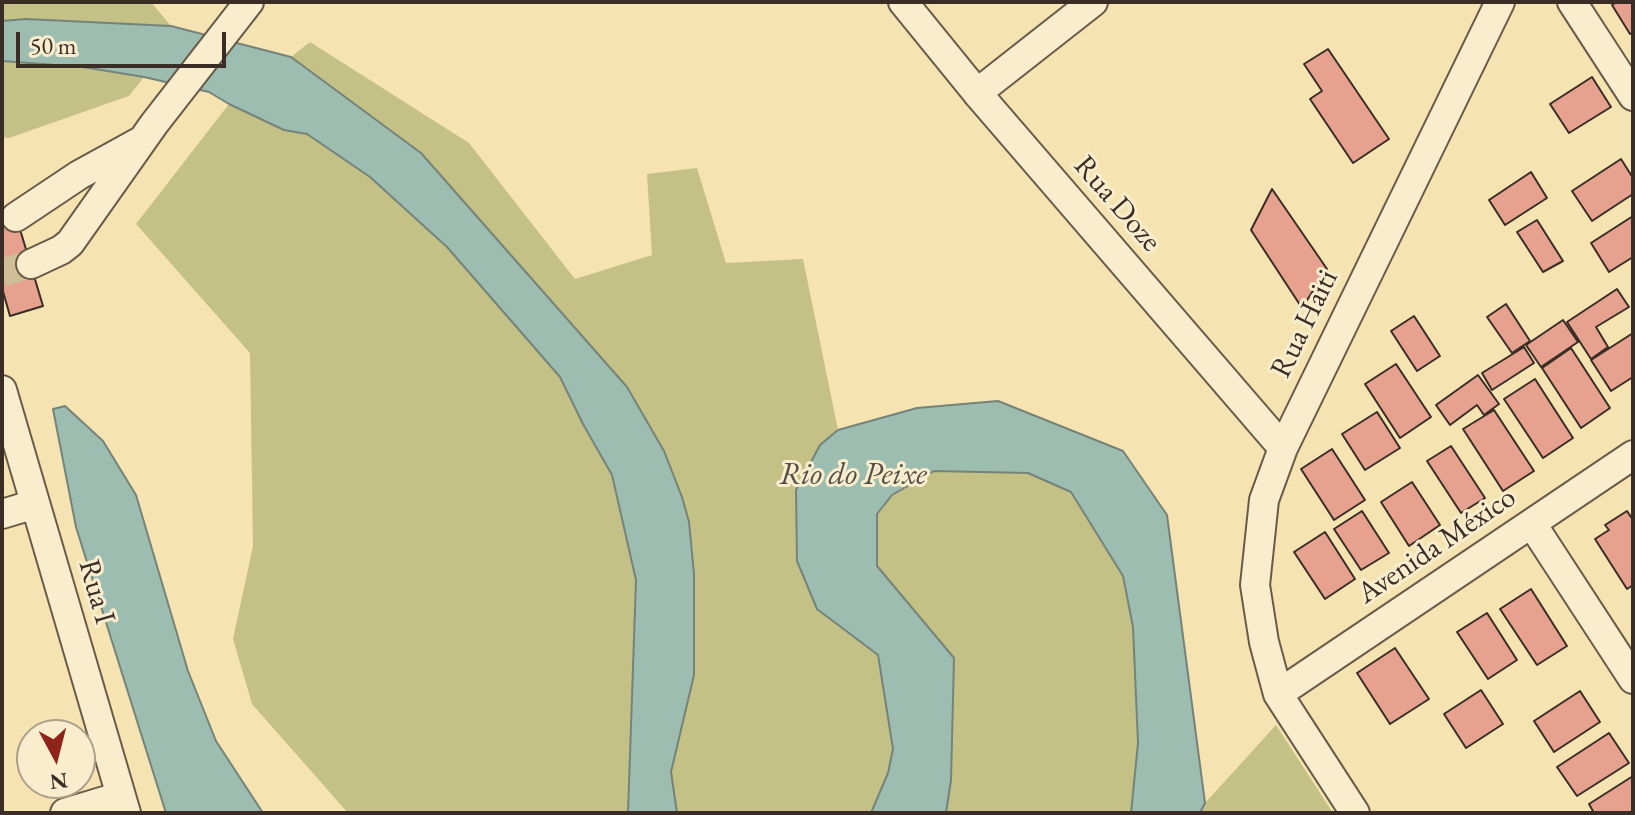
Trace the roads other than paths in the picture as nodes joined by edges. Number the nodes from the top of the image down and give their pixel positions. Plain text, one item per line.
1 (903, 2) edge
2 (1093, 2) edge
3 (1500, 2) edge
4 (1572, 2) edge
5 (246, 6) edge
6 (977, 93) junction
7 (1633, 96) edge
8 (149, 132) junction
9 (16, 217) dead end
10 (31, 264) tunnel mouth
11 (2, 390) edge
12 (1283, 448) junction
13 (1633, 455) edge
14 (35, 504) junction
15 (2, 514) edge
16 (1532, 524) junction
17 (1633, 679) edge
18 (1278, 694) junction
19 (123, 805) edge
20 (65, 813) edge
21 (1355, 813) edge

1 - 6 street, Rua Doze
2 - 6 street
3 - 12 street, Rua Haiti
4 - 7 street
5 - 8 street
6 - 12 street, Rua Doze
8 - 9 street
8 - 10 street
11 - 14 street, Rua I
12 - 18 street, Rua Haiti
13 - 16 street, Avenida México
14 - 15 street
14 - 19 street, Rua I
16 - 17 street
16 - 18 street, Avenida México
18 - 21 street, Rua Haiti
19 - 20 street

